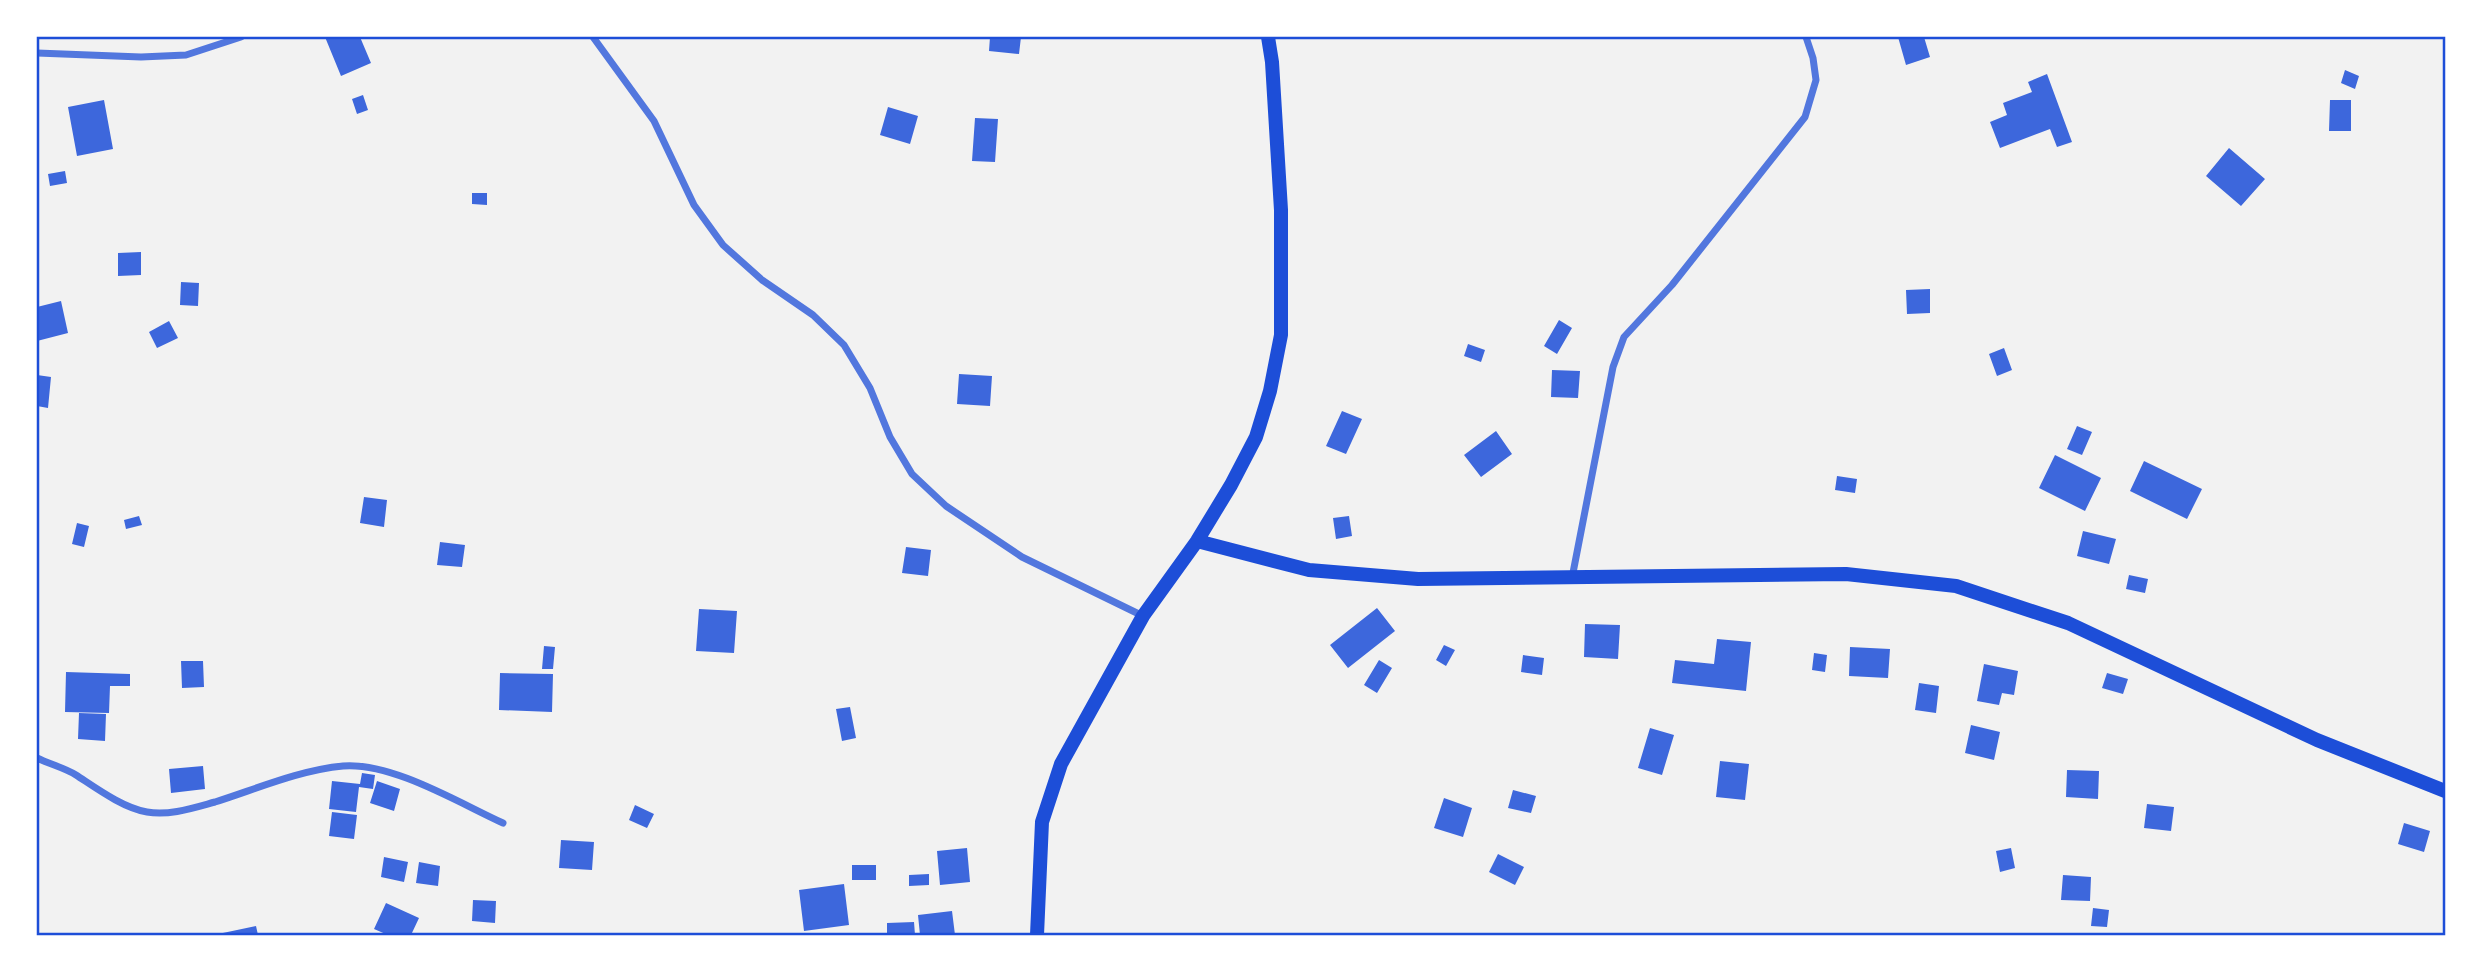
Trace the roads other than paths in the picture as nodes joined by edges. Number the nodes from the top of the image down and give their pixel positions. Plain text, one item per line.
1 (241, 37) edge
2 (593, 37) edge
3 (1268, 37) edge
4 (1806, 37) edge
5 (37, 53) edge
6 (1197, 541) junction
7 (1572, 579) junction
8 (1143, 617) junction
9 (37, 758) edge
10 (2445, 791) edge
11 (503, 823) dead end
12 (1037, 935) edge

1 - 5 street
2 - 8 street
3 - 6 main road
4 - 7 street
6 - 7 main road
6 - 8 main road
7 - 10 main road
8 - 12 main road
9 - 11 street

